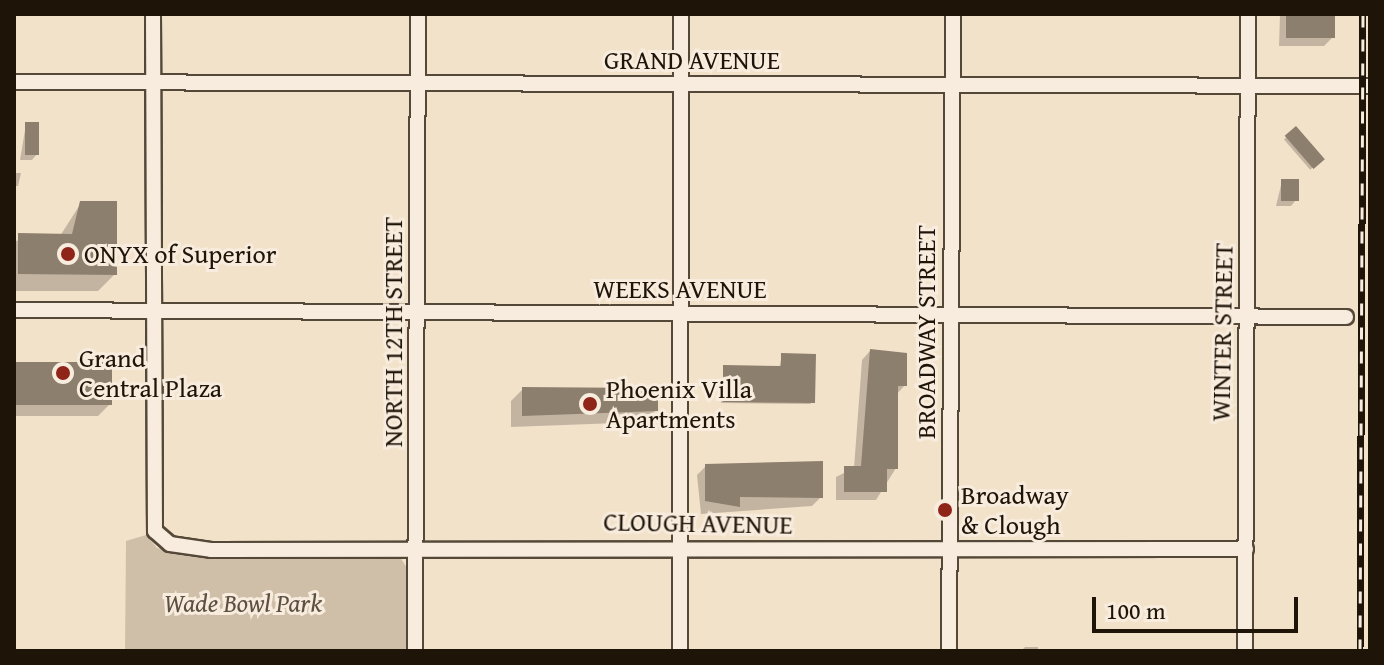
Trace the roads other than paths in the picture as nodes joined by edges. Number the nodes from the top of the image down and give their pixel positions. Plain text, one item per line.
1 (153, 14) edge
2 (418, 14) edge
3 (681, 14) edge
4 (953, 14) edge
5 (1248, 14) edge
6 (14, 82) edge
7 (152, 82) junction
8 (418, 82) junction
9 (680, 83) junction
10 (953, 84) junction
11 (1248, 85) junction
12 (1370, 86) edge
13 (14, 310) edge
14 (151, 310) junction
15 (417, 312) junction
16 (679, 313) junction
17 (950, 315) junction
18 (1247, 316) junction
19 (1346, 317) dead end
20 (679, 546) junction
21 (415, 548) junction
22 (949, 549) junction
23 (1246, 549) junction
24 (415, 651) edge
25 (680, 651) edge
26 (949, 651) edge
27 (1245, 651) edge

1 - 7 street
2 - 8 street, NORTH 12TH STREET
3 - 9 street
4 - 10 street, BROADWAY STREET
5 - 11 street, WINTER STREET
6 - 7 street, GRAND AVENUE
7 - 8 street, GRAND AVENUE
7 - 14 street
8 - 9 street, GRAND AVENUE
8 - 15 street, NORTH 12TH STREET
9 - 10 street, GRAND AVENUE
9 - 16 street
10 - 11 street, GRAND AVENUE
10 - 17 street, BROADWAY STREET
11 - 12 street, GRAND AVENUE
11 - 18 street, WINTER STREET
13 - 14 street, WEEKS AVENUE
14 - 15 street, WEEKS AVENUE
14 - 21 street, CLOUGH AVENUE
15 - 16 street, WEEKS AVENUE
15 - 21 street, NORTH 12TH STREET
16 - 17 street, WEEKS AVENUE
16 - 20 street
17 - 18 street, WEEKS AVENUE
17 - 22 street, BROADWAY STREET
18 - 19 street, WEEKS AVENUE
18 - 23 street, WINTER STREET
20 - 21 street, CLOUGH AVENUE
20 - 22 street, CLOUGH AVENUE
20 - 25 street
21 - 24 street, NORTH 12TH STREET
22 - 23 street, CLOUGH AVENUE
22 - 26 street, BROADWAY STREET
23 - 27 street, WINTER STREET

